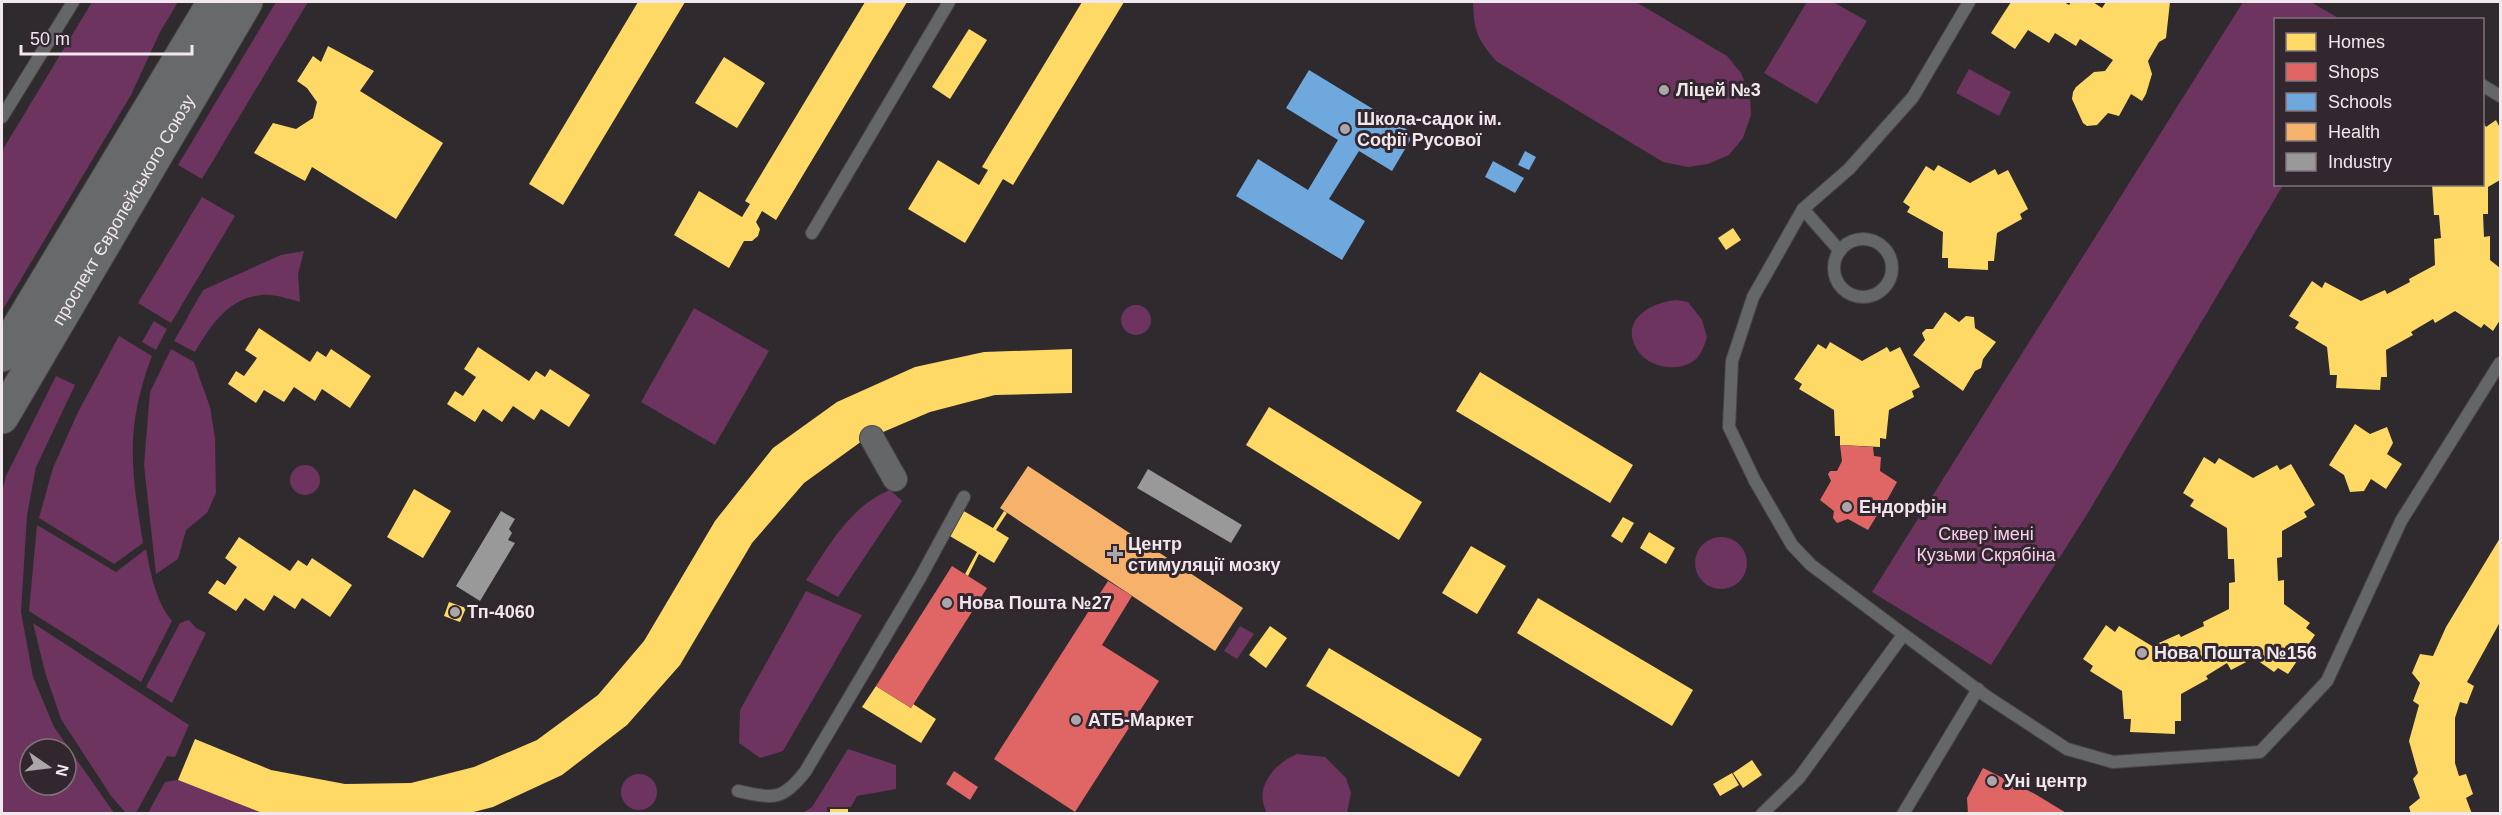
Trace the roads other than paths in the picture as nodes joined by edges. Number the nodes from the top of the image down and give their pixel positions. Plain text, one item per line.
1 (73, 2) edge
2 (214, 2) edge
3 (246, 2) edge
4 (949, 2) edge
5 (1969, 2) edge
6 (2484, 86) edge
7 (2500, 96) edge
8 (2, 117) edge
9 (1803, 209) junction
10 (812, 233) dead end
11 (1840, 251) junction
12 (2, 355) edge
13 (2500, 363) edge
14 (2, 417) edge
15 (872, 438) dead end
16 (895, 479) dead end
17 (964, 498) dead end
18 (1903, 635) junction
19 (1978, 689) junction
20 (738, 791) dead end
21 (1762, 813) edge
22 (1903, 813) edge

1 - 8 lane
2 - 12 main road, проспект Європейського Союзу
3 - 14 main road, проспект Європейського Союзу
4 - 10 lane
5 - 9 lane
6 - 7 lane
9 - 11 lane
9 - 18 lane
11 - 11 lane
13 - 19 lane
15 - 16 street
17 - 20 lane
18 - 19 lane
18 - 21 lane
19 - 22 lane

